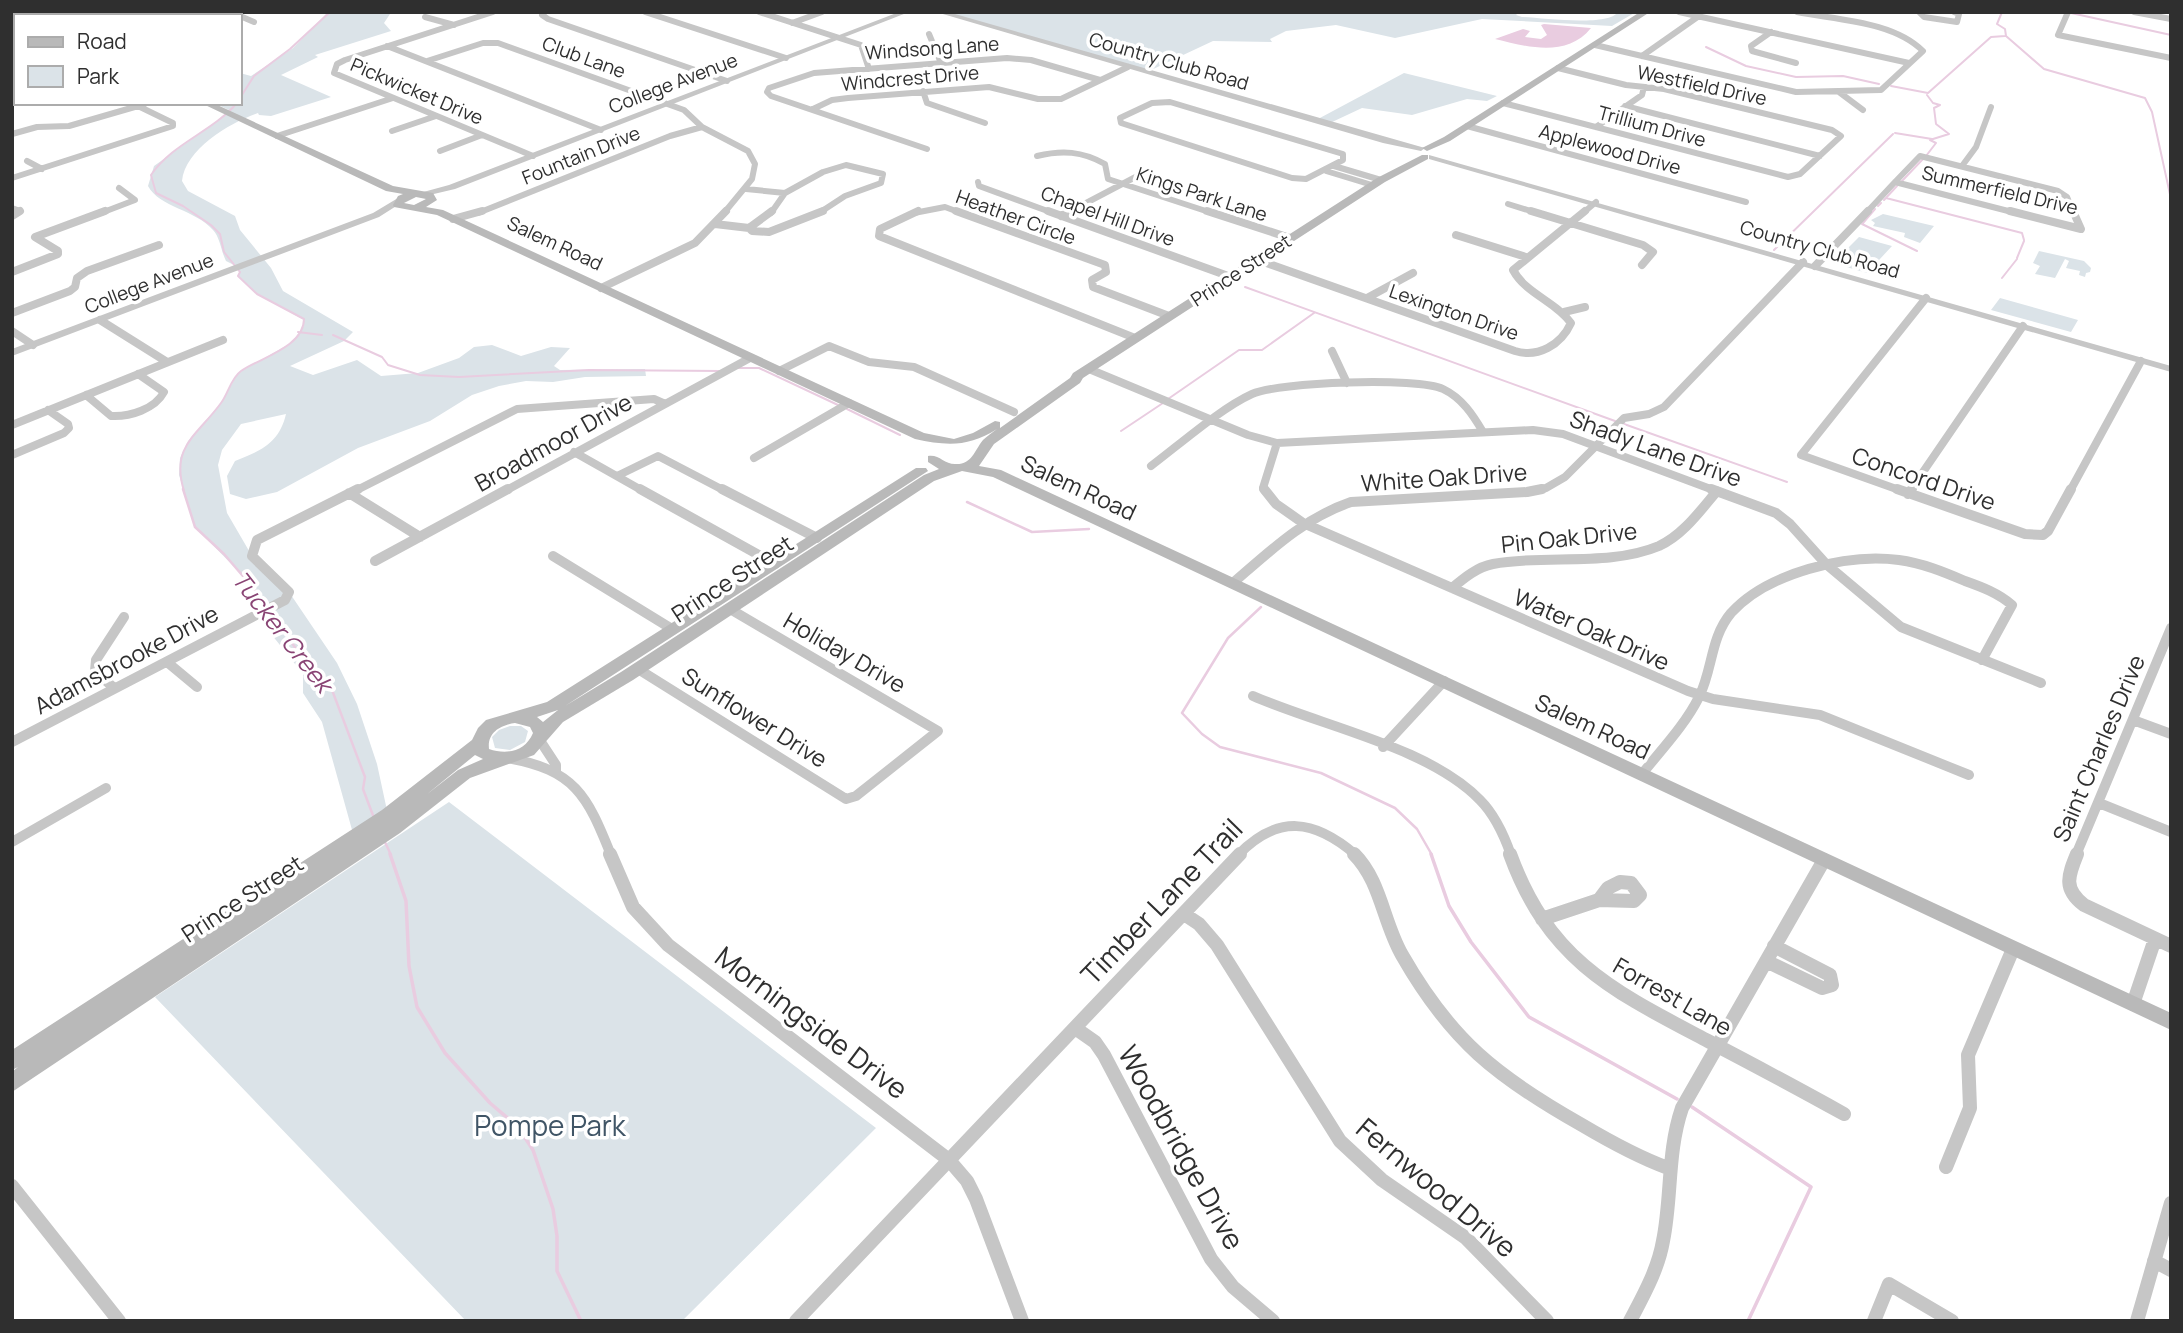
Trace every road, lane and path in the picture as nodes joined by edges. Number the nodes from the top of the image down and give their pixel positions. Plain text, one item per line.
1 (493, 12) edge
2 (645, 12) edge
3 (759, 12) edge
4 (821, 12) edge
5 (906, 12) edge
6 (1646, 12) edge
7 (1679, 12) edge
8 (1797, 12) edge
9 (1919, 12) edge
10 (1954, 12) edge
11 (2067, 12) edge
12 (2134, 12) edge
13 (942, 13) edge
14 (543, 14) edge
15 (1701, 14) edge
16 (242, 17) edge
17 (425, 17) dead end
18 (2170, 18) edge
19 (254, 22) dead end
20 (792, 23) junction
21 (454, 25) junction
22 (1771, 32) junction
23 (929, 34) dead end
24 (839, 38) junction
25 (1595, 45) junction
26 (387, 46) junction
27 (1642, 55) junction
28 (786, 58) junction
29 (2171, 58) edge
30 (427, 61) junction
31 (941, 63) junction
32 (1796, 63) dead end
33 (1909, 63) junction
34 (1128, 67) junction
35 (1558, 68) junction
36 (869, 69) junction
37 (1100, 80) junction
38 (727, 81) junction
39 (1644, 87) junction
40 (923, 92) junction
41 (1839, 92) junction
42 (393, 98) junction
43 (667, 103) junction
44 (1503, 103) junction
45 (141, 105) edge
46 (209, 105) edge
47 (138, 106) junction
48 (1625, 106) junction
49 (1991, 107) dead end
50 (813, 109) junction
51 (1863, 110) dead end
52 (436, 116) junction
53 (985, 123) dead end
54 (1467, 126) junction
55 (702, 127) junction
56 (1596, 127) junction
57 (601, 130) junction
58 (392, 131) dead end
59 (12, 134) edge
60 (482, 135) junction
61 (277, 136) junction
62 (927, 149) dead end
63 (440, 151) dead end
64 (1426, 153) junction
65 (533, 156) junction
66 (1037, 156) dead end
67 (1820, 156) junction
68 (27, 161) dead end
69 (1334, 166) junction
70 (1962, 166) junction
71 (43, 169) junction
72 (1145, 172) dead end
73 (1326, 172) junction
74 (12, 178) edge
75 (978, 182) dead end
76 (1895, 182) junction
77 (1377, 183) junction
78 (1121, 184) junction
79 (119, 188) dead end
80 (746, 189) junction
81 (785, 193) junction
82 (441, 194) junction
83 (405, 199) junction
84 (1596, 202) junction
85 (1746, 202) dead end
86 (1508, 204) dead end
87 (12, 208) edge
88 (440, 211) junction
89 (378, 215) junction
90 (12, 216) edge
91 (1061, 216) junction
92 (457, 220) junction
93 (1570, 222) junction
94 (715, 225) junction
95 (750, 228) junction
96 (1456, 235) dead end
97 (1290, 238) junction
98 (159, 245) dead end
99 (1526, 257) junction
100 (1258, 260) junction
101 (1803, 262) junction
102 (1642, 265) dead end
103 (1815, 266) junction
104 (12, 272) edge
105 (1413, 273) dead end
106 (1231, 277) junction
107 (601, 288) junction
108 (1367, 298) junction
109 (1926, 299) junction
110 (1585, 307) dead end
111 (1564, 312) junction
112 (12, 313) edge
113 (1169, 316) junction
114 (100, 320) junction
115 (2023, 327) junction
116 (12, 331) edge
117 (1135, 338) junction
118 (223, 340) dead end
119 (33, 345) junction
120 (1332, 351) dead end
121 (12, 353) edge
122 (750, 358) junction
123 (2141, 361) junction
124 (167, 362) junction
125 (2171, 369) edge
126 (779, 371) junction
127 (138, 374) junction
128 (1078, 374) junction
129 (1348, 383) junction
130 (86, 395) junction
131 (663, 403) junction
132 (849, 403) junction
133 (48, 410) junction
134 (1014, 412) junction
135 (1214, 421) junction
136 (12, 425) edge
137 (1483, 432) junction
138 (920, 436) junction
139 (954, 442) junction
140 (1277, 443) junction
141 (1596, 446) junction
142 (574, 452) junction
143 (981, 454) junction
144 (12, 455) edge
145 (933, 456) junction
146 (754, 458) dead end
147 (1151, 466) dead end
148 (958, 468) junction
149 (996, 473) junction
150 (617, 476) junction
151 (1717, 491) junction
152 (349, 493) junction
153 (885, 494) junction
154 (1908, 494) junction
155 (1303, 523) junction
156 (859, 525) junction
157 (420, 537) junction
158 (817, 538) junction
159 (553, 556) dead end
160 (375, 561) dead end
161 (1826, 564) junction
162 (769, 568) junction
163 (1233, 583) junction
164 (1452, 588) junction
165 (735, 606) junction
166 (124, 617) dead end
167 (2171, 628) edge
168 (666, 633) junction
169 (2168, 645) edge
170 (1982, 660) junction
171 (167, 662) junction
172 (644, 665) junction
173 (1444, 681) junction
174 (2041, 683) dead end
175 (197, 687) dead end
176 (114, 688) junction
177 (1253, 695) dead end
178 (1700, 695) junction
179 (518, 717) junction
180 (2133, 720) junction
181 (2171, 734) edge
182 (540, 736) junction
183 (12, 742) edge
184 (478, 744) junction
185 (1383, 747) junction
186 (503, 759) junction
187 (556, 771) junction
188 (1642, 775) junction
189 (1969, 775) dead end
190 (106, 788) dead end
191 (851, 798) joint
192 (2099, 803) junction
193 (391, 821) junction
194 (2171, 832) edge
195 (12, 842) edge
196 (356, 844) junction
197 (1824, 860) junction
198 (1599, 900) dead end
199 (1184, 914) junction
200 (1542, 919) junction
201 (2155, 939) junction
202 (1774, 946) junction
203 (2171, 946) edge
204 (2013, 949) junction
205 (1766, 961) junction
206 (2133, 1004) junction
207 (2171, 1022) edge
208 (1075, 1028) junction
209 (1718, 1046) junction
210 (12, 1061) edge
211 (12, 1083) edge
212 (1844, 1114) dead end
213 (949, 1160) junction
214 (1946, 1167) dead end
215 (1668, 1168) junction
216 (12, 1186) edge
217 (2171, 1203) edge
218 (2154, 1261) junction
219 (2171, 1270) edge
220 (119, 1321) edge
221 (796, 1321) edge
222 (1022, 1321) edge
223 (1273, 1321) edge
224 (1547, 1321) edge
225 (1630, 1321) edge
226 (1874, 1321) edge
227 (1952, 1321) edge
228 (2137, 1321) edge

1 - 21 street, Pickwicket Drive
2 - 28 street
3 - 20 street
4 - 20 street
5 - 24 street, College Avenue
6 - 25 main road, Prince Street
7 - 15 street
8 - 33 street
9 - 10 street
11 - 29 street
12 - 18 street
13 - 34 street, Country Club Road
14 - 38 street
15 - 22 street
15 - 27 street
16 - 19 street
17 - 21 street
20 - 24 street
21 - 26 street, Pickwicket Drive
22 - 32 street
22 - 33 street
23 - 31 street
24 - 28 street, College Avenue
24 - 36 street
25 - 27 street
25 - 35 main road, Prince Street
26 - 30 street
26 - 42 street, Pickwicket Drive
27 - 41 street
28 - 38 street, College Avenue
30 - 43 street, Club Lane
30 - 57 street
31 - 36 street, Windsong Lane
31 - 37 street, Windsong Lane
33 - 41 street
34 - 37 street, Windcrest Drive
34 - 64 street, Country Club Road
35 - 39 street, Westfield Drive
35 - 44 main road, Prince Street
36 - 50 street, Windsong Lane
37 - 40 street, Windcrest Drive
38 - 43 street, College Avenue
39 - 48 street
39 - 67 street, Westfield Drive
40 - 50 street, Windcrest Drive
40 - 53 street
41 - 51 street
42 - 52 street, Pickwicket Drive
42 - 61 street
43 - 55 street, Club Lane
43 - 57 street, College Avenue
44 - 54 main road, Prince Street
44 - 56 street, Trillium Drive
45 - 47 street
46 - 61 main road, Salem Road
47 - 59 street
47 - 71 street
48 - 56 street
48 - 67 street
49 - 70 street
50 - 62 street
52 - 58 street
52 - 60 street, Pickwicket Drive
54 - 64 main road, Prince Street
54 - 85 street, Applewood Drive
55 - 80 street, Club Lane
55 - 92 street, Fountain Drive
56 - 67 street, Trillium Drive
57 - 65 street, College Avenue
60 - 63 street
60 - 65 street, Pickwicket Drive
61 - 83 main road, Salem Road
64 - 77 main road, Prince Street
64 - 84 street, Country Club Road
65 - 82 street, College Avenue
66 - 78 street, Kings Park Lane
68 - 71 street
69 - 73 street
69 - 73 street
69 - 77 street
70 - 76 street, Summerfield Drive
70 - 76 street, Summerfield Drive
71 - 74 street
72 - 78 street
73 - 77 street
75 - 91 street, Chapel Hill Drive
76 - 103 street
77 - 97 main road, Prince Street
78 - 91 street
78 - 97 street, Kings Park Lane
79 - 104 street
80 - 81 street
80 - 94 street
81 - 95 street
81 - 95 street
82 - 83 main road
82 - 83 street, College Avenue
82 - 83 main road, Salem Road
82 - 88 main road, Salem Road
83 - 88 main road, Salem Road
83 - 89 street
83 - 89 street, College Avenue
84 - 93 street
84 - 101 street, Country Club Road
86 - 93 street
87 - 90 street
88 - 92 main road, Salem Road
89 - 114 street, College Avenue
91 - 106 street, Chapel Hill Drive
92 - 107 main road, Salem Road
93 - 99 street
93 - 102 street
94 - 95 street
94 - 107 street
96 - 99 street
97 - 100 main road, Prince Street
98 - 112 street
99 - 111 street, Lexington Drive
100 - 106 main road, Prince Street
100 - 108 street, Lexington Drive
101 - 103 street, Country Club Road
101 - 141 street, White Oak Drive
103 - 109 street, Country Club Road
105 - 108 street
106 - 113 main road, Prince Street
107 - 122 main road, Salem Road
108 - 111 street, Lexington Drive
109 - 115 street, Country Club Road
109 - 154 street, Concord Drive
110 - 111 street
113 - 117 main road, Prince Street
113 - 117 street, Heather Circle
114 - 119 street, College Avenue
114 - 124 street
115 - 123 street, Country Club Road
115 - 154 street
116 - 119 street
117 - 128 main road, Prince Street
118 - 124 street
119 - 121 street, College Avenue
120 - 129 street
122 - 126 main road, Salem Road
122 - 131 street, Broadmoor Drive
123 - 125 street, Country Club Road
123 - 154 street, Concord Drive
124 - 127 street
126 - 132 main road, Salem Road
126 - 134 street
127 - 130 street
127 - 130 street
128 - 134 main road, Prince Street
128 - 135 street, Shady Lane Drive
128 - 143 main road, Prince Street
129 - 135 street
129 - 137 street
130 - 133 street
131 - 142 street, Broadmoor Drive
131 - 152 street
132 - 138 main road, Salem Road
132 - 146 street
133 - 136 street
133 - 144 street
134 - 139 main road, Prince Street
135 - 140 street, Shady Lane Drive
135 - 147 street
137 - 140 street, Shady Lane Drive
137 - 141 street, Shady Lane Drive
138 - 139 main road, Salem Road
138 - 145 main road, Salem Road
139 - 143 main road, Salem Road
139 - 145 main road, Prince Street
140 - 155 street, Water Oak Drive
141 - 151 street, Shady Lane Drive
141 - 155 street, White Oak Drive
142 - 150 street
142 - 157 street, Broadmoor Drive
143 - 148 main road, Prince Street
143 - 149 main road, Salem Road
145 - 148 main road, Salem Road
145 - 153 main road, Prince Street
148 - 149 main road, Salem Road
148 - 156 main road, Prince Street
149 - 163 main road, Salem Road
150 - 158 street
150 - 162 street
151 - 161 street, Shady Lane Drive
151 - 164 street, Pin Oak Drive
152 - 157 street
152 - 171 street, Adamsbrooke Drive
153 - 156 main road
153 - 158 main road, Prince Street
155 - 163 street, White Oak Drive
155 - 164 street, Water Oak Drive
156 - 165 main road, Prince Street
157 - 160 street, Broadmoor Drive
158 - 162 main road, Prince Street
159 - 168 street
161 - 170 street, Shady Lane Drive
161 - 170 street
161 - 178 street
162 - 165 main road
162 - 168 main road, Prince Street
163 - 173 main road, Salem Road
164 - 178 street, Water Oak Drive
165 - 172 main road, Prince Street
165 - 191 street, Holiday Drive
166 - 176 street
167 - 169 street, Saint Charles Drive
168 - 172 main road
168 - 179 main road, Prince Street
169 - 180 street, Saint Charles Drive
170 - 174 street, Shady Lane Drive
171 - 175 street
171 - 176 street, Adamsbrooke Drive
172 - 182 main road, Prince Street
172 - 191 street, Sunflower Drive
173 - 185 street
173 - 188 main road, Salem Road
176 - 183 street, Adamsbrooke Drive
177 - 185 street, Forrest Lane
178 - 188 street
178 - 189 street, Water Oak Drive
179 - 182 main road
179 - 184 main road
180 - 181 street
180 - 192 street, Saint Charles Drive
182 - 186 main road
182 - 187 street, Morningside Drive
184 - 186 main road
184 - 193 main road, Prince Street
185 - 200 street, Forrest Lane
186 - 187 street, Morningside Drive
186 - 193 main road, Prince Street
187 - 213 street, Morningside Drive
188 - 197 main road, Salem Road
190 - 195 street
192 - 194 street
192 - 201 street, Saint Charles Drive
193 - 196 main road, Prince Street
196 - 210 main road, Prince Street
196 - 211 main road, Prince Street
197 - 202 street
197 - 204 main road, Salem Road
198 - 200 street
199 - 208 street, Timber Lane Trail
199 - 215 street, Timber Lane Trail
199 - 224 street, Fernwood Drive
200 - 209 street, Forrest Lane
201 - 203 street
201 - 206 street
202 - 205 street
202 - 205 street
204 - 206 main road, Salem Road
204 - 214 street
205 - 209 street
206 - 207 main road, Salem Road
208 - 213 street, Timber Lane Trail
208 - 223 street, Woodbridge Drive
209 - 212 street, Forrest Lane
209 - 215 street
213 - 221 street, Timber Lane Trail
213 - 222 street, Morningside Drive
215 - 225 street
216 - 220 street
217 - 218 street
218 - 219 street
218 - 228 street
226 - 227 street

